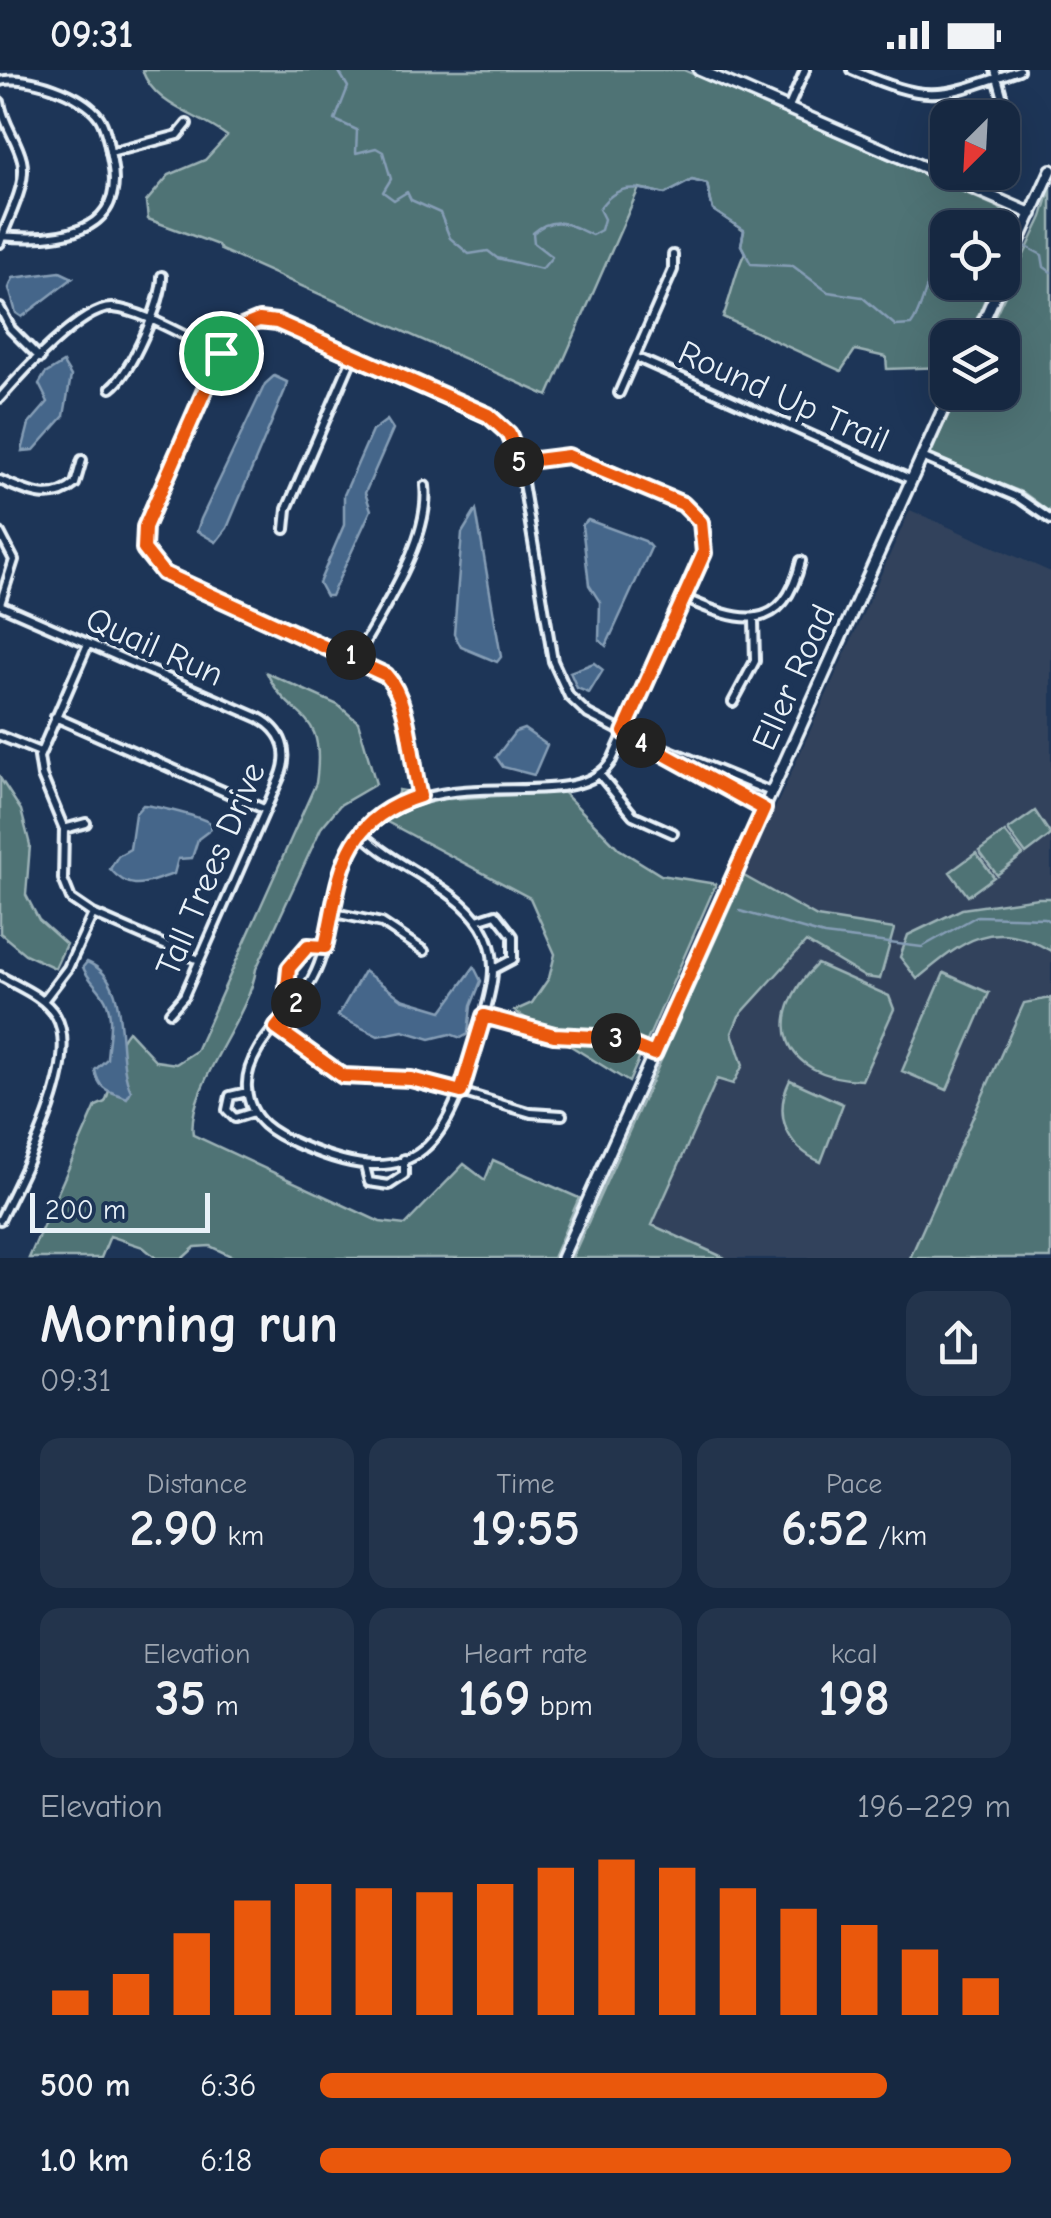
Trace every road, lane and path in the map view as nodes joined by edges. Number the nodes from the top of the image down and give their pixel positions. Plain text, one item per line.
1 (699, 70) edge
2 (805, 70) edge
3 (852, 70) edge
4 (1019, 70) edge
5 (996, 74) edge
6 (0, 81) edge
7 (1004, 100) edge
8 (0, 102) edge
9 (788, 109) junction
10 (187, 124) dead end
11 (110, 153) junction
12 (1051, 170) edge
13 (1032, 214) junction
14 (1, 238) edge
15 (1020, 241) edge
16 (673, 255) dead end
17 (162, 276) dead end
18 (0, 308) edge
19 (148, 321) junction
20 (221, 353) junction
21 (353, 356) junction
22 (40, 358) junction
23 (635, 358) junction
24 (111, 388) dead end
25 (619, 394) dead end
26 (0, 398) edge
27 (943, 410) edge
28 (922, 457) junction
29 (82, 460) dead end
30 (520, 462) junction
31 (0, 480) edge
32 (912, 480) junction
33 (426, 486) dead end
34 (1051, 520) edge
35 (285, 529) dead end
36 (0, 534) edge
37 (801, 561) dead end
38 (684, 598) junction
39 (0, 605) edge
40 (754, 620) junction
41 (88, 644) junction
42 (356, 658) junction
43 (733, 702) dead end
44 (55, 717) junction
45 (624, 732) junction
46 (0, 736) edge
47 (282, 741) joint
48 (40, 752) junction
49 (600, 775) junction
50 (771, 792) junction
51 (420, 796) junction
52 (764, 809) junction
53 (266, 810) junction
54 (86, 823) dead end
55 (64, 829) junction
56 (674, 833) dead end
57 (362, 834) junction
58 (330, 912) junction
59 (93, 914) junction
60 (477, 920) junction
61 (325, 947) junction
62 (424, 951) dead end
63 (199, 960) junction
64 (494, 969) junction
65 (0, 976) edge
66 (298, 1000) junction
67 (43, 1001) junction
68 (170, 1012) dead end
69 (484, 1016) junction
70 (276, 1028) junction
71 (654, 1054) junction
72 (248, 1092) junction
73 (461, 1092) junction
74 (254, 1112) junction
75 (562, 1114) dead end
76 (404, 1159) junction
77 (364, 1166) junction
78 (0, 1220) edge
79 (562, 1258) edge

1 - 9 street
2 - 9 street
3 - 5 street
4 - 5 street
5 - 7 street
6 - 11 street
8 - 14 street
9 - 13 street
10 - 11 street
11 - 14 street
12 - 13 street
13 - 15 street
16 - 23 street
17 - 19 street
18 - 22 street
19 - 20 street
19 - 22 street
19 - 24 street
20 - 21 street
20 - 42 street
21 - 30 street
21 - 35 street
22 - 26 street
23 - 25 street
23 - 32 street, Round Up Trail
27 - 28 street, Eller Road
28 - 32 street, Eller Road
28 - 34 street
29 - 31 street
30 - 38 street
30 - 45 street
32 - 50 street, Eller Road
33 - 42 street
36 - 39 street
37 - 40 street
38 - 40 street
38 - 45 street
39 - 41 street, Quail Run
40 - 43 street
41 - 44 street
41 - 47 street, Quail Run
42 - 51 street
44 - 48 street
44 - 53 street
45 - 49 street
45 - 50 street
45 - 52 street
46 - 48 street
47 - 53 street, Tall Trees Drive
48 - 55 street
49 - 51 street
49 - 56 street
50 - 52 street, Eller Road
51 - 57 street
52 - 71 street, Eller Road
53 - 63 street, Tall Trees Drive
54 - 55 street
55 - 59 street
57 - 58 street
57 - 60 street
58 - 61 street
58 - 62 street
59 - 63 street
59 - 67 street
60 - 64 street
60 - 64 street
61 - 66 street
61 - 66 street
63 - 68 street, Tall Trees Drive
64 - 69 street
65 - 67 street
66 - 70 street
67 - 78 street
69 - 71 street
69 - 73 street
70 - 72 street
70 - 73 street
71 - 79 street, Eller Road
72 - 74 street
72 - 74 street
73 - 75 street
73 - 76 street
74 - 77 street
76 - 77 street
76 - 77 street

